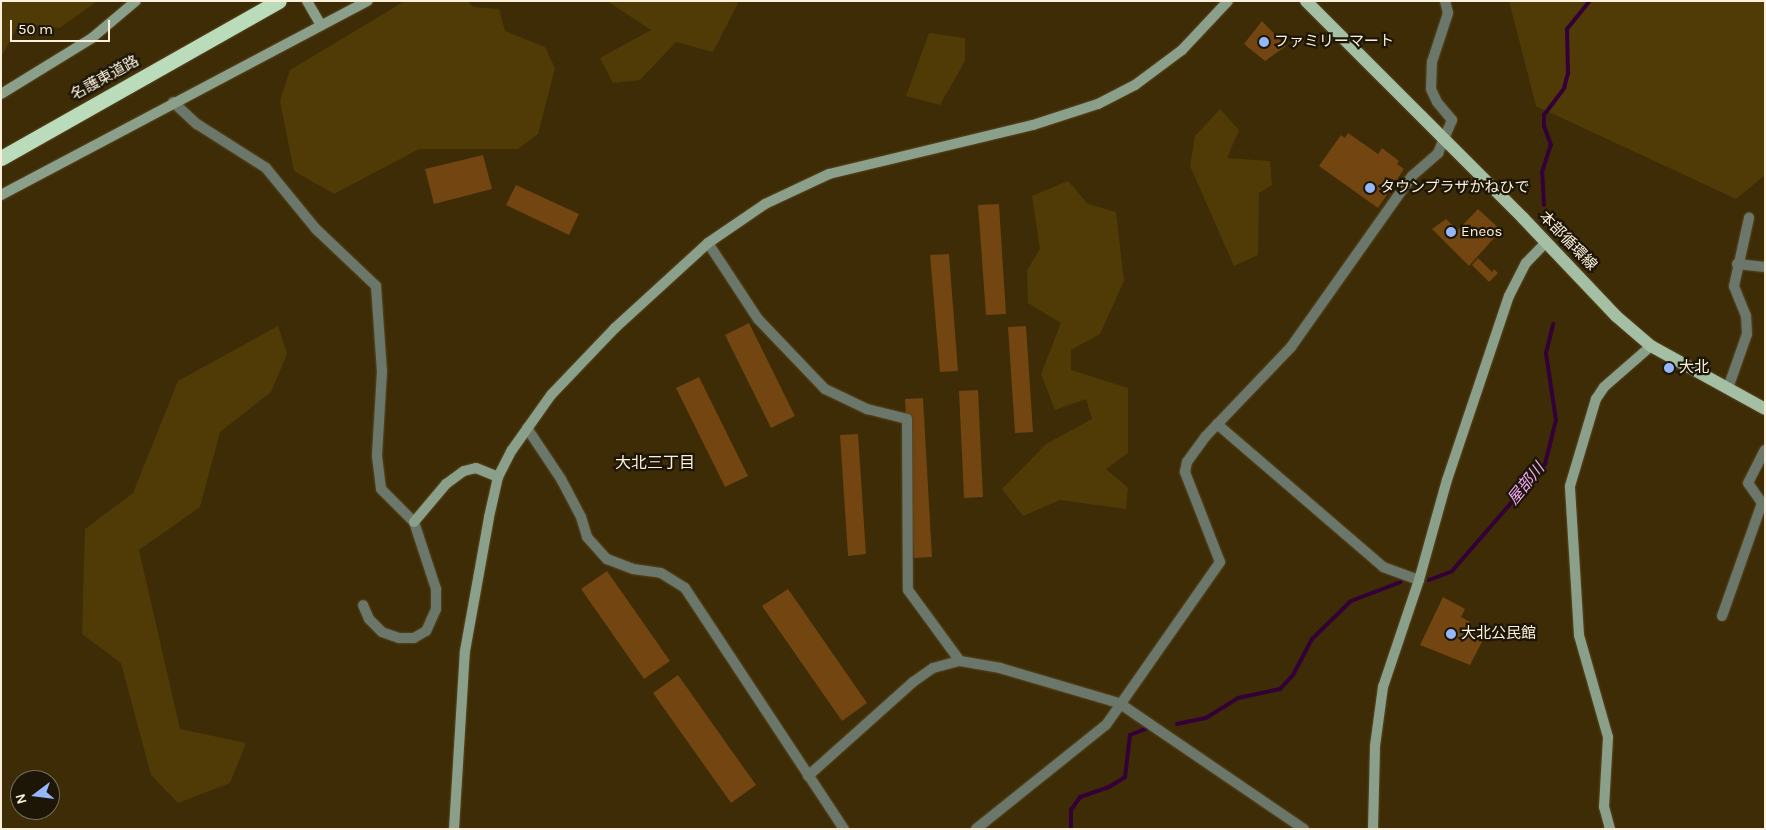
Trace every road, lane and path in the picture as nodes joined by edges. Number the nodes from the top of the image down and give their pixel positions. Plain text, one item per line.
1 (136, 1) edge
2 (278, 1) edge
3 (307, 1) edge
4 (368, 1) edge
5 (1228, 1) edge
6 (1306, 1) edge
7 (1445, 1) edge
8 (321, 24) junction
9 (1, 94) edge
10 (173, 102) junction
11 (1443, 140) junction
12 (1, 158) edge
13 (1, 194) edge
14 (1748, 218) dead end
15 (1546, 242) junction
16 (708, 243) junction
17 (1737, 264) junction
18 (1765, 267) edge
19 (1651, 346) junction
20 (1728, 388) junction
21 (1765, 410) edge
22 (1217, 424) junction
23 (527, 428) junction
24 (1765, 450) edge
25 (498, 477) junction
26 (414, 522) junction
27 (1419, 580) junction
28 (363, 605) dead end
29 (1722, 616) dead end
30 (960, 661) junction
31 (1119, 703) junction
32 (808, 776) junction
33 (454, 829) edge
34 (844, 829) edge
35 (976, 829) edge
36 (1304, 829) edge
37 (1373, 829) edge
38 (1610, 829) edge

1 - 9 street
2 - 12 highway, 名護東道路
3 - 8 street
4 - 8 street
5 - 16 street
6 - 11 main road, 本部循環線
7 - 11 street
8 - 10 street
10 - 13 street
10 - 26 street
11 - 15 main road, 本部循環線
11 - 22 street
14 - 17 street
15 - 19 main road, 本部循環線
15 - 27 street
16 - 23 street
16 - 30 street
17 - 18 street
17 - 20 street
19 - 20 main road, 本部循環線
19 - 38 street
20 - 21 main road, 本部循環線
22 - 27 street
22 - 31 street
23 - 25 street
23 - 32 street
24 - 29 street
25 - 26 street
25 - 33 street
26 - 28 street
27 - 37 street
30 - 31 street
30 - 32 street
31 - 35 street
31 - 36 street
32 - 34 street

